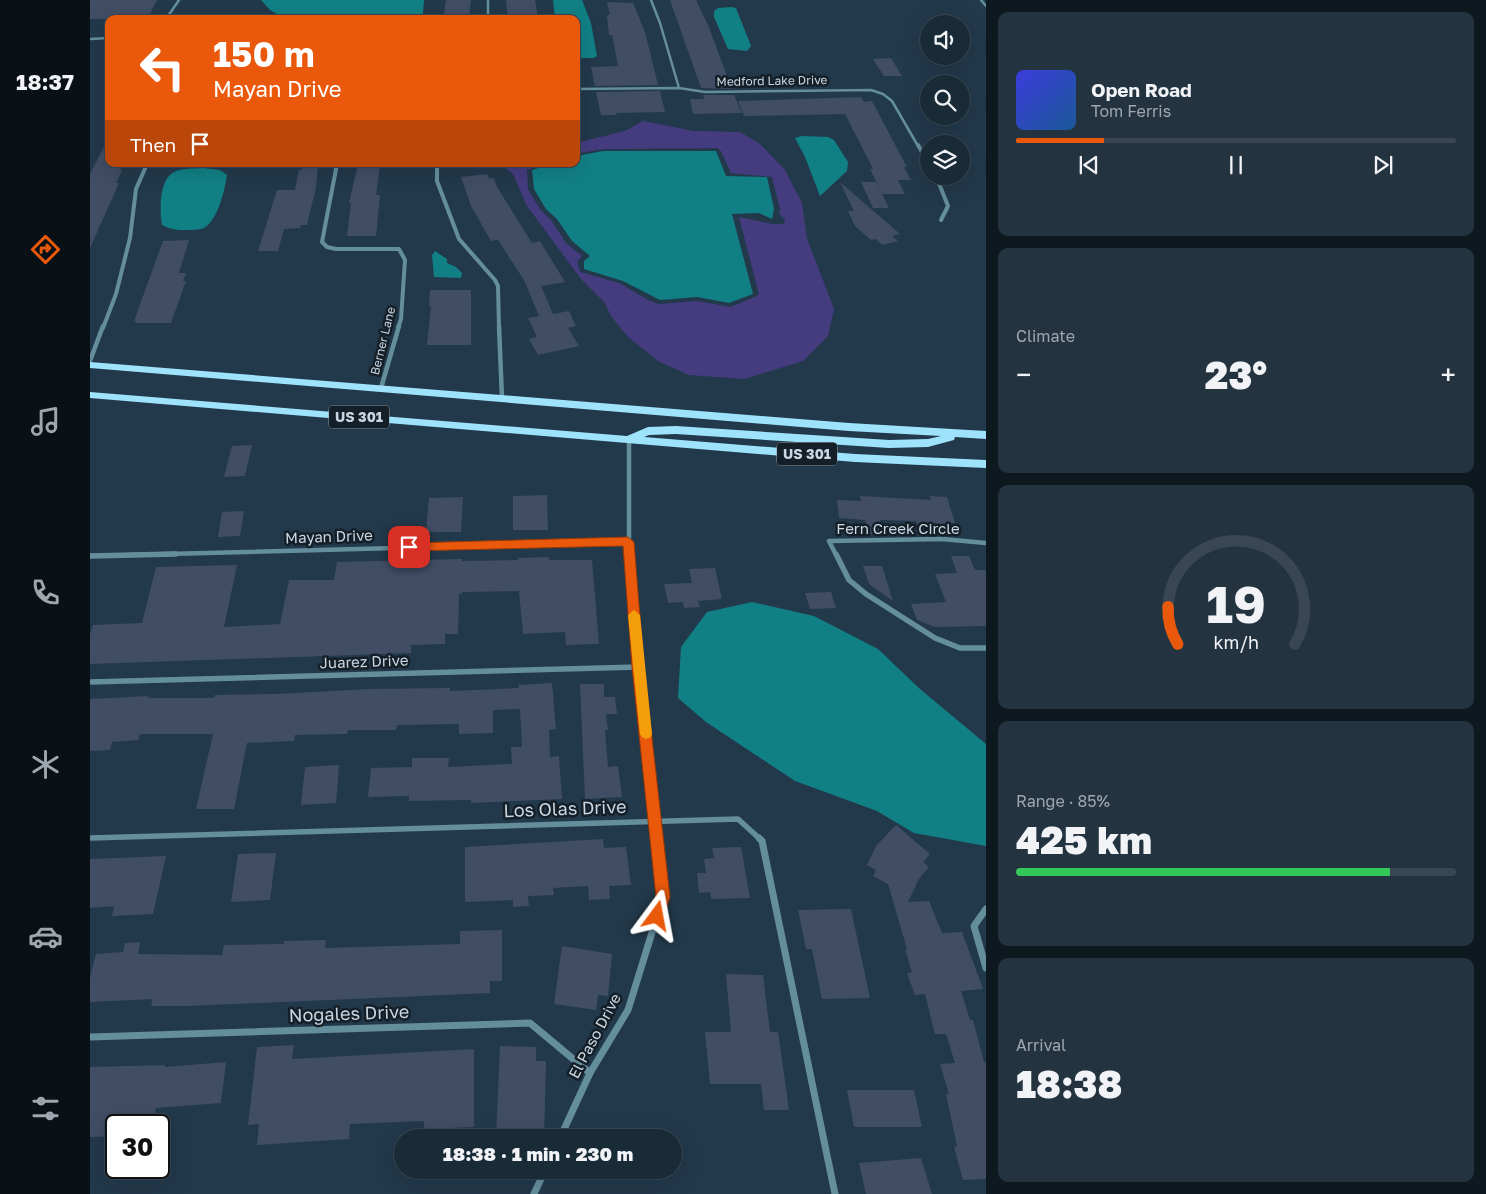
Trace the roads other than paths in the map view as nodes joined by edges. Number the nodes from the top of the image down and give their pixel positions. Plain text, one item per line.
1 (178, 0) edge
2 (488, 0) edge
3 (651, 0) edge
4 (981, 0) edge
5 (986, 6) edge
6 (169, 15) edge
7 (488, 15) edge
8 (105, 38) edge
9 (90, 39) edge
10 (679, 88) junction
11 (580, 89) edge
12 (920, 149) edge
13 (147, 167) edge
14 (336, 167) edge
15 (437, 167) edge
16 (940, 185) edge
17 (941, 220) dead end
18 (90, 361) edge
19 (90, 365) edge
20 (381, 388) junction
21 (90, 395) edge
22 (502, 398) junction
23 (959, 434) junction
24 (986, 435) edge
25 (628, 439) junction
26 (986, 464) edge
27 (628, 542) junction
28 (986, 543) edge
29 (90, 556) edge
30 (986, 648) edge
31 (638, 667) junction
32 (90, 682) edge
33 (656, 822) junction
34 (90, 838) edge
35 (986, 909) edge
36 (986, 968) edge
37 (90, 1037) edge
38 (590, 1073) junction
39 (564, 1129) edge
40 (541, 1179) edge
41 (534, 1194) edge
42 (835, 1194) edge

1 - 6 street
2 - 7 street
3 - 10 street
4 - 5 street
8 - 9 street
10 - 11 street, Medford Lake Drive
10 - 12 street, Medford Lake Drive
13 - 18 street
14 - 20 street, Berner Lane
15 - 22 street
16 - 17 street
19 - 20 main road, US 301
20 - 22 main road, US 301
21 - 25 main road, US 301
22 - 23 main road, US 301
23 - 24 main road, US 301
23 - 25 main road
25 - 26 main road, US 301
25 - 27 street, El Paso Drive
27 - 29 street, Mayan Drive
27 - 31 street, El Paso Drive
28 - 30 street, Fern Creek Circle
31 - 32 street, Juarez Drive
31 - 33 street, El Paso Drive
33 - 34 street, Los Olas Drive
33 - 38 street, El Paso Drive
33 - 42 street, Los Olas Drive
35 - 36 street
37 - 38 street, Nogales Drive
38 - 39 street, El Paso Drive
40 - 41 street

